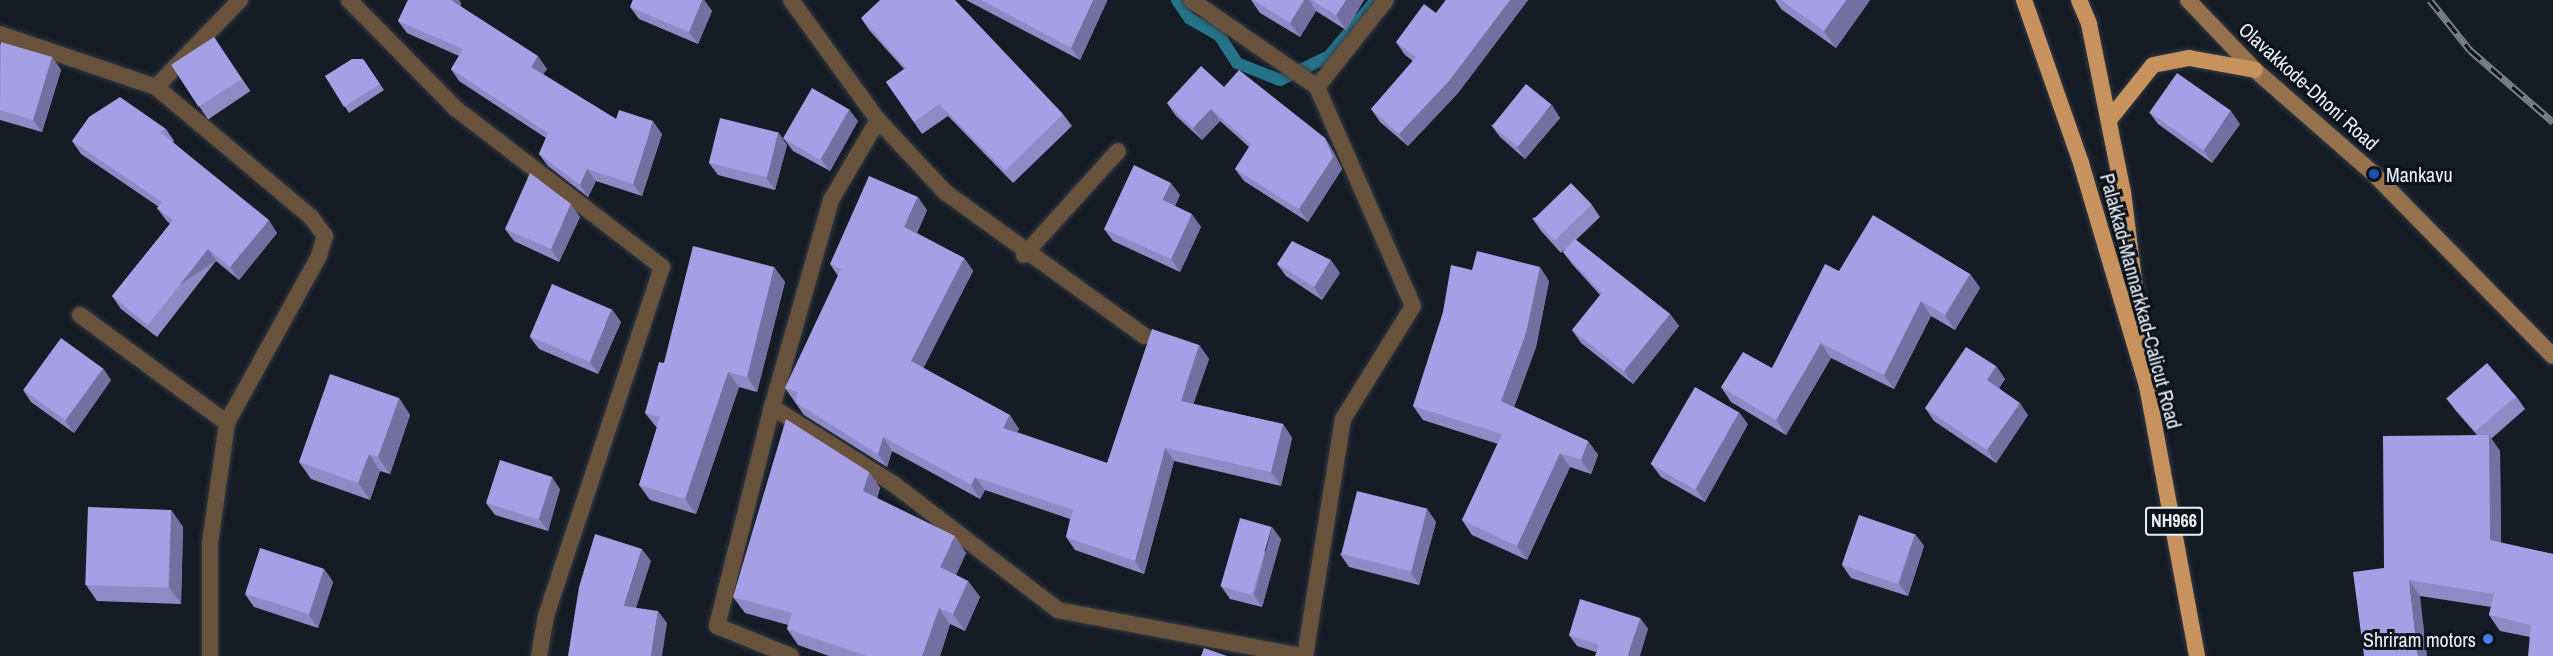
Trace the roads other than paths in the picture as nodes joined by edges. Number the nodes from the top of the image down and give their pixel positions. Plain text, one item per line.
1 (240, 0) edge
2 (349, 0) edge
3 (791, 0) edge
4 (1191, 0) edge
5 (1386, 0) edge
6 (2024, 0) edge
7 (2079, 0) edge
8 (2188, 0) edge
9 (0, 33) edge
10 (2255, 70) junction
11 (156, 87) junction
12 (1317, 87) junction
13 (878, 120) junction
14 (2109, 120) junction
15 (1118, 151) dead end
16 (1024, 255) junction
17 (80, 315) dead end
18 (1145, 336) dead end
19 (2553, 356) edge
20 (2147, 386) junction
21 (772, 407) junction
22 (227, 423) junction
23 (210, 656) edge
24 (539, 656) edge
25 (791, 656) edge
26 (1303, 656) edge
27 (2197, 656) edge

1 - 11 street
2 - 24 street
3 - 13 street
4 - 12 street
5 - 12 street
6 - 20 highway, Palakkad-Mannarkkad-Calicut Road / NH966
7 - 14 highway, NH966
8 - 10 main road, Olavakkode-Dhoni Road
9 - 11 street
10 - 14 highway
10 - 19 main road, Olavakkode-Dhoni Road
11 - 22 street
12 - 26 street
13 - 16 street
13 - 21 street
14 - 20 highway, NH966
15 - 16 street
16 - 18 street
17 - 22 street
20 - 27 highway, Palakkad-Mannarkkad-Calicut Road / NH966
21 - 25 street
21 - 26 street
22 - 23 street

